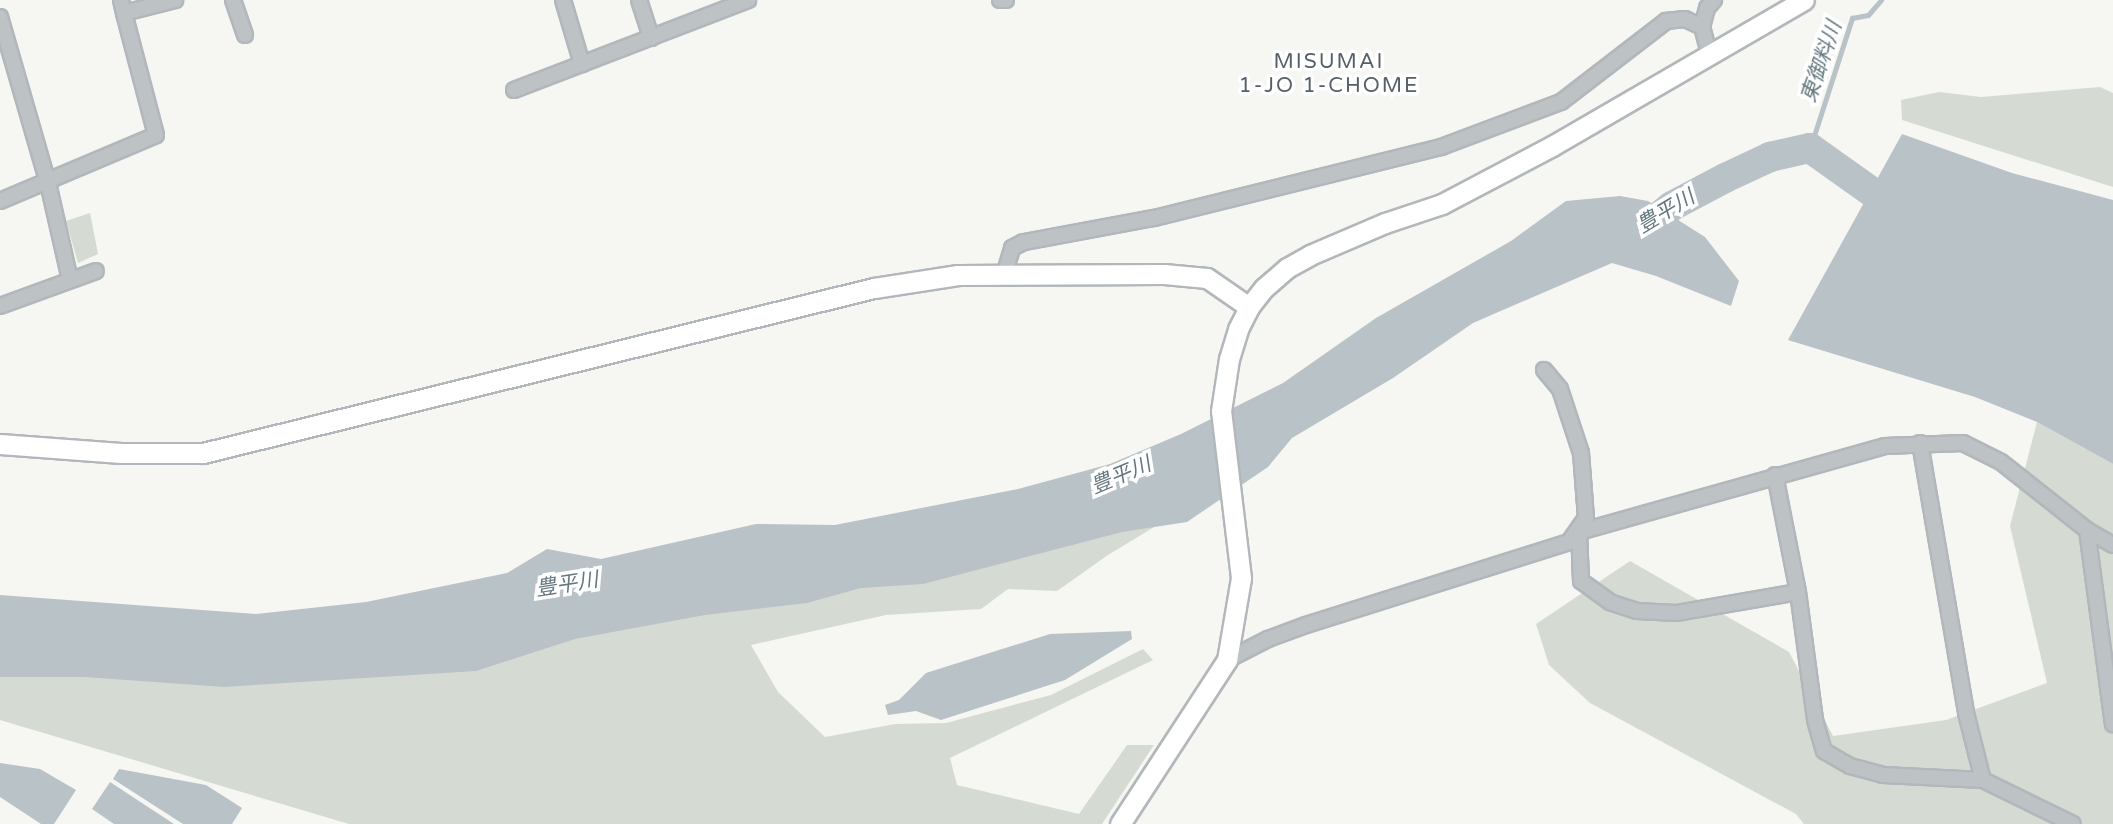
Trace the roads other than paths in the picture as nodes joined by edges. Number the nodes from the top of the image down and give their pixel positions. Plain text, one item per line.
1 (175, 0) edge
2 (233, 0) edge
3 (563, 0) edge
4 (639, 0) edge
5 (748, 0) edge
6 (1000, 0) edge
7 (1006, 0) edge
8 (1714, 0) edge
9 (1804, 0) edge
10 (123, 7) edge
11 (0, 17) edge
12 (1702, 27) junction
13 (245, 36) dead end
14 (651, 37) junction
15 (1709, 53) junction
16 (582, 64) junction
17 (514, 90) dead end
18 (48, 183) junction
19 (0, 201) edge
20 (96, 271) dead end
21 (1004, 275) junction
22 (70, 280) junction
23 (0, 306) edge
24 (1249, 307) junction
25 (1544, 370) dead end
26 (1920, 443) junction
27 (0, 444) edge
28 (1776, 475) junction
29 (2087, 530) junction
30 (1579, 532) junction
31 (2113, 545) edge
32 (1798, 592) junction
33 (1227, 660) junction
34 (2113, 724) edge
35 (1983, 780) junction
36 (1120, 824) edge
37 (2073, 824) edge

1 - 10 street
2 - 13 street
3 - 16 street
4 - 14 street
5 - 14 street
6 - 7 street
8 - 12 street
9 - 15 street
10 - 18 street
11 - 18 street
12 - 15 street
12 - 21 street
14 - 16 street
15 - 24 street
16 - 17 street
18 - 19 street
18 - 22 street
20 - 22 street
21 - 24 street
21 - 27 street
22 - 23 street
24 - 33 street
25 - 30 street
26 - 28 street
26 - 29 street
26 - 35 street
28 - 30 street
28 - 32 street
29 - 31 street
29 - 34 street
30 - 32 street
30 - 33 street
32 - 35 street
33 - 36 street
35 - 37 street

